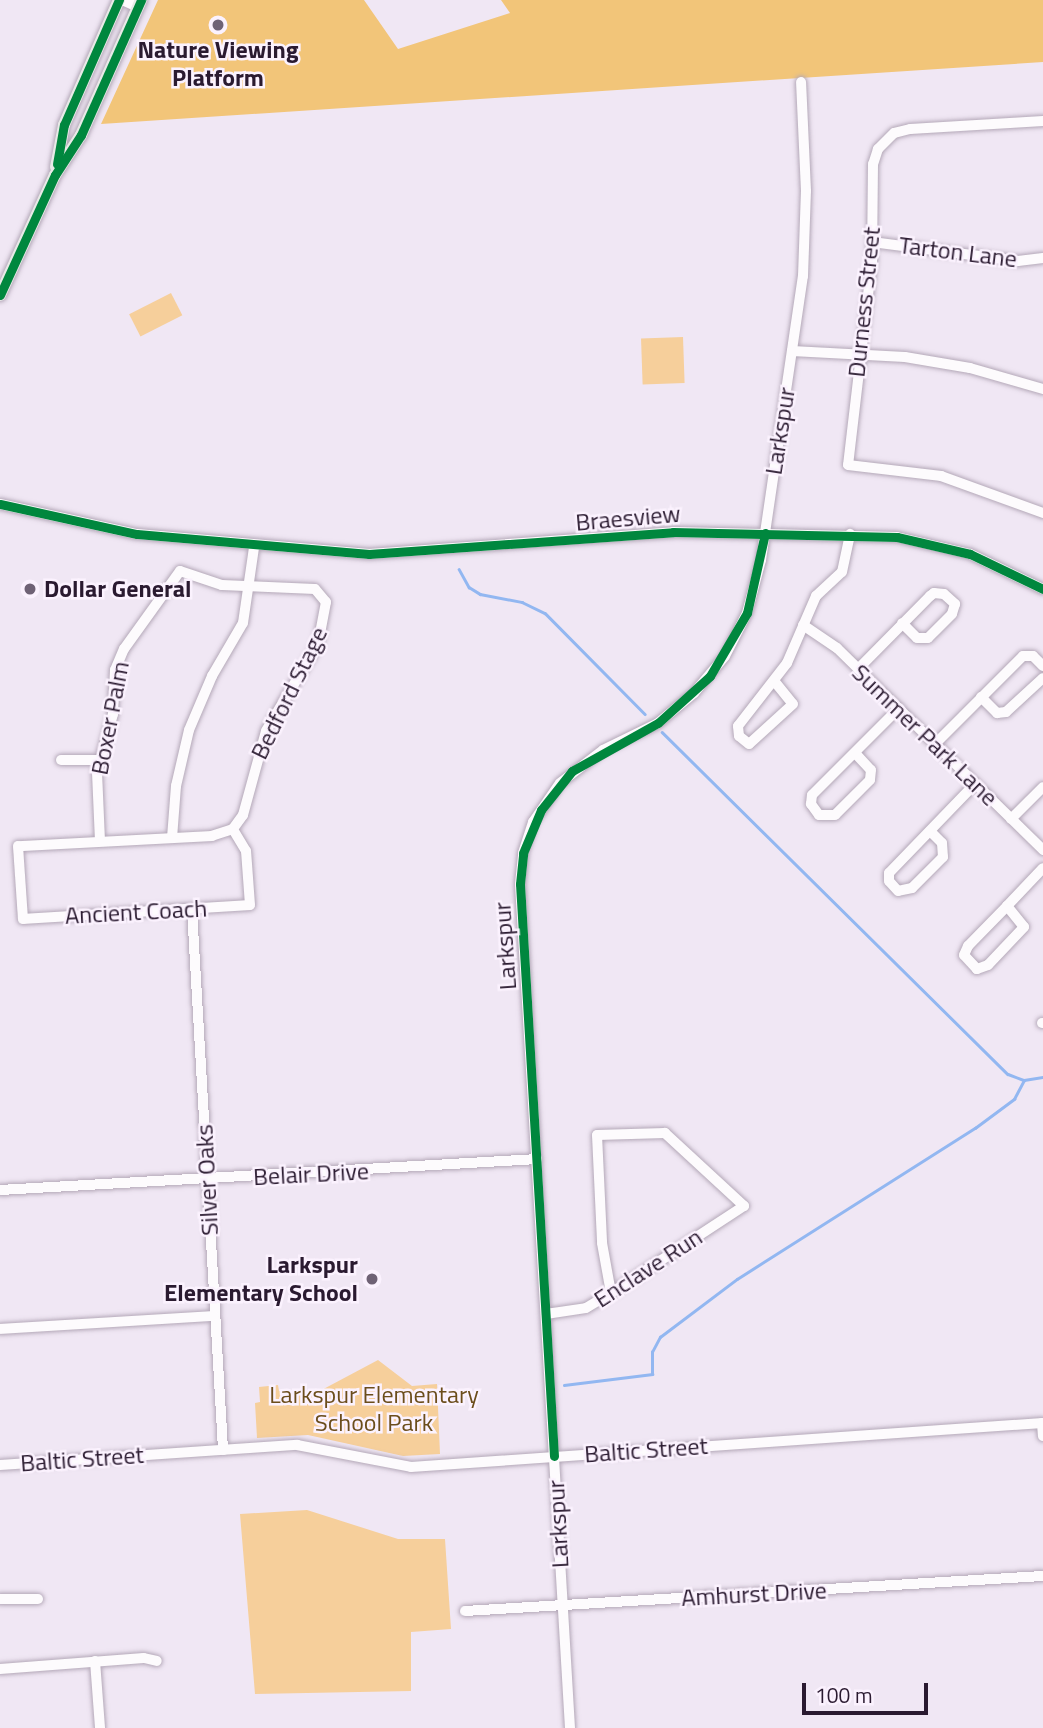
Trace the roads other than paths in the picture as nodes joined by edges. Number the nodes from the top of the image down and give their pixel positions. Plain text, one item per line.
1 (121, 0) edge
2 (139, 4) edge
3 (802, 82) dead end
4 (1043, 121) edge
5 (55, 175) junction
6 (872, 242) junction
7 (1043, 258) edge
8 (0, 295) edge
9 (792, 351) junction
10 (860, 355) junction
11 (1043, 388) edge
12 (0, 504) edge
13 (1043, 513) edge
14 (765, 533) junction
15 (850, 534) junction
16 (254, 548) junction
17 (247, 588) junction
18 (1043, 589) edge
19 (902, 624) junction
20 (803, 625) junction
21 (1043, 666) edge
22 (858, 668) junction
23 (1043, 678) edge
24 (775, 682) junction
25 (981, 697) junction
26 (899, 708) junction
27 (934, 744) junction
28 (855, 753) junction
29 (99, 760) junction
30 (61, 761) dead end
31 (975, 784) junction
32 (1043, 787) edge
33 (1011, 819) junction
34 (233, 828) junction
35 (930, 831) junction
36 (172, 838) junction
37 (100, 841) junction
38 (1043, 850) edge
39 (1043, 868) edge
40 (1007, 905) junction
41 (192, 910) junction
42 (537, 1159) junction
43 (206, 1178) junction
44 (0, 1190) edge
45 (611, 1293) junction
46 (546, 1314) junction
47 (214, 1316) junction
48 (0, 1329) edge
49 (1042, 1423) edge
50 (1043, 1436) edge
51 (223, 1451) junction
52 (554, 1457) junction
53 (0, 1465) edge
54 (1043, 1576) edge
55 (0, 1599) edge
56 (38, 1599) dead end
57 (562, 1606) junction
58 (465, 1611) dead end
59 (95, 1661) junction
60 (157, 1661) dead end
61 (0, 1669) edge
62 (100, 1728) edge
63 (570, 1728) edge

1 - 2 street
1 - 5 main road
2 - 5 main road
3 - 9 street, Larkspur
4 - 6 street, Durness Street
5 - 8 main road
6 - 7 street, Tarton Lane
6 - 10 street, Durness Street
9 - 10 street
9 - 14 street, Larkspur
10 - 11 street
10 - 13 street, Durness Street
12 - 16 street, Braesview
14 - 15 street, Braesview
14 - 16 street, Braesview
14 - 42 street, Larkspur
15 - 18 street, Braesview
15 - 20 street
16 - 17 street
17 - 29 street, Boxer Palm
17 - 34 street, Bedford Stage
17 - 36 street
19 - 19 street
19 - 22 street
20 - 22 street, Summer Park Lane
20 - 24 street
21 - 25 street
22 - 26 street, Summer Park Lane
23 - 25 street
24 - 24 street
25 - 27 street
26 - 27 street, Summer Park Lane
26 - 28 street
27 - 31 street, Summer Park Lane
28 - 28 street
29 - 30 street
29 - 37 street, Boxer Palm
31 - 33 street, Summer Park Lane
31 - 35 street
32 - 33 street
33 - 38 street, Summer Park Lane
34 - 36 street
34 - 41 street, Ancient Coach
35 - 35 street
36 - 37 street
37 - 41 street, Ancient Coach
39 - 40 street
40 - 40 street
41 - 43 street, Silver Oaks
42 - 43 street, Belair Drive
42 - 46 street, Larkspur
43 - 44 street, Belair Drive
43 - 47 street, Silver Oaks
45 - 45 street, Enclave Run
45 - 46 street, Enclave Run
46 - 52 street, Larkspur
47 - 48 street
47 - 51 street, Silver Oaks
49 - 50 street
49 - 52 street, Baltic Street
51 - 52 street, Baltic Street
51 - 53 street, Baltic Street
52 - 57 street, Larkspur
54 - 57 street, Amhurst Drive
55 - 56 street
57 - 58 street, Amhurst Drive
57 - 63 street, Larkspur
59 - 60 street
59 - 61 street
59 - 62 street

